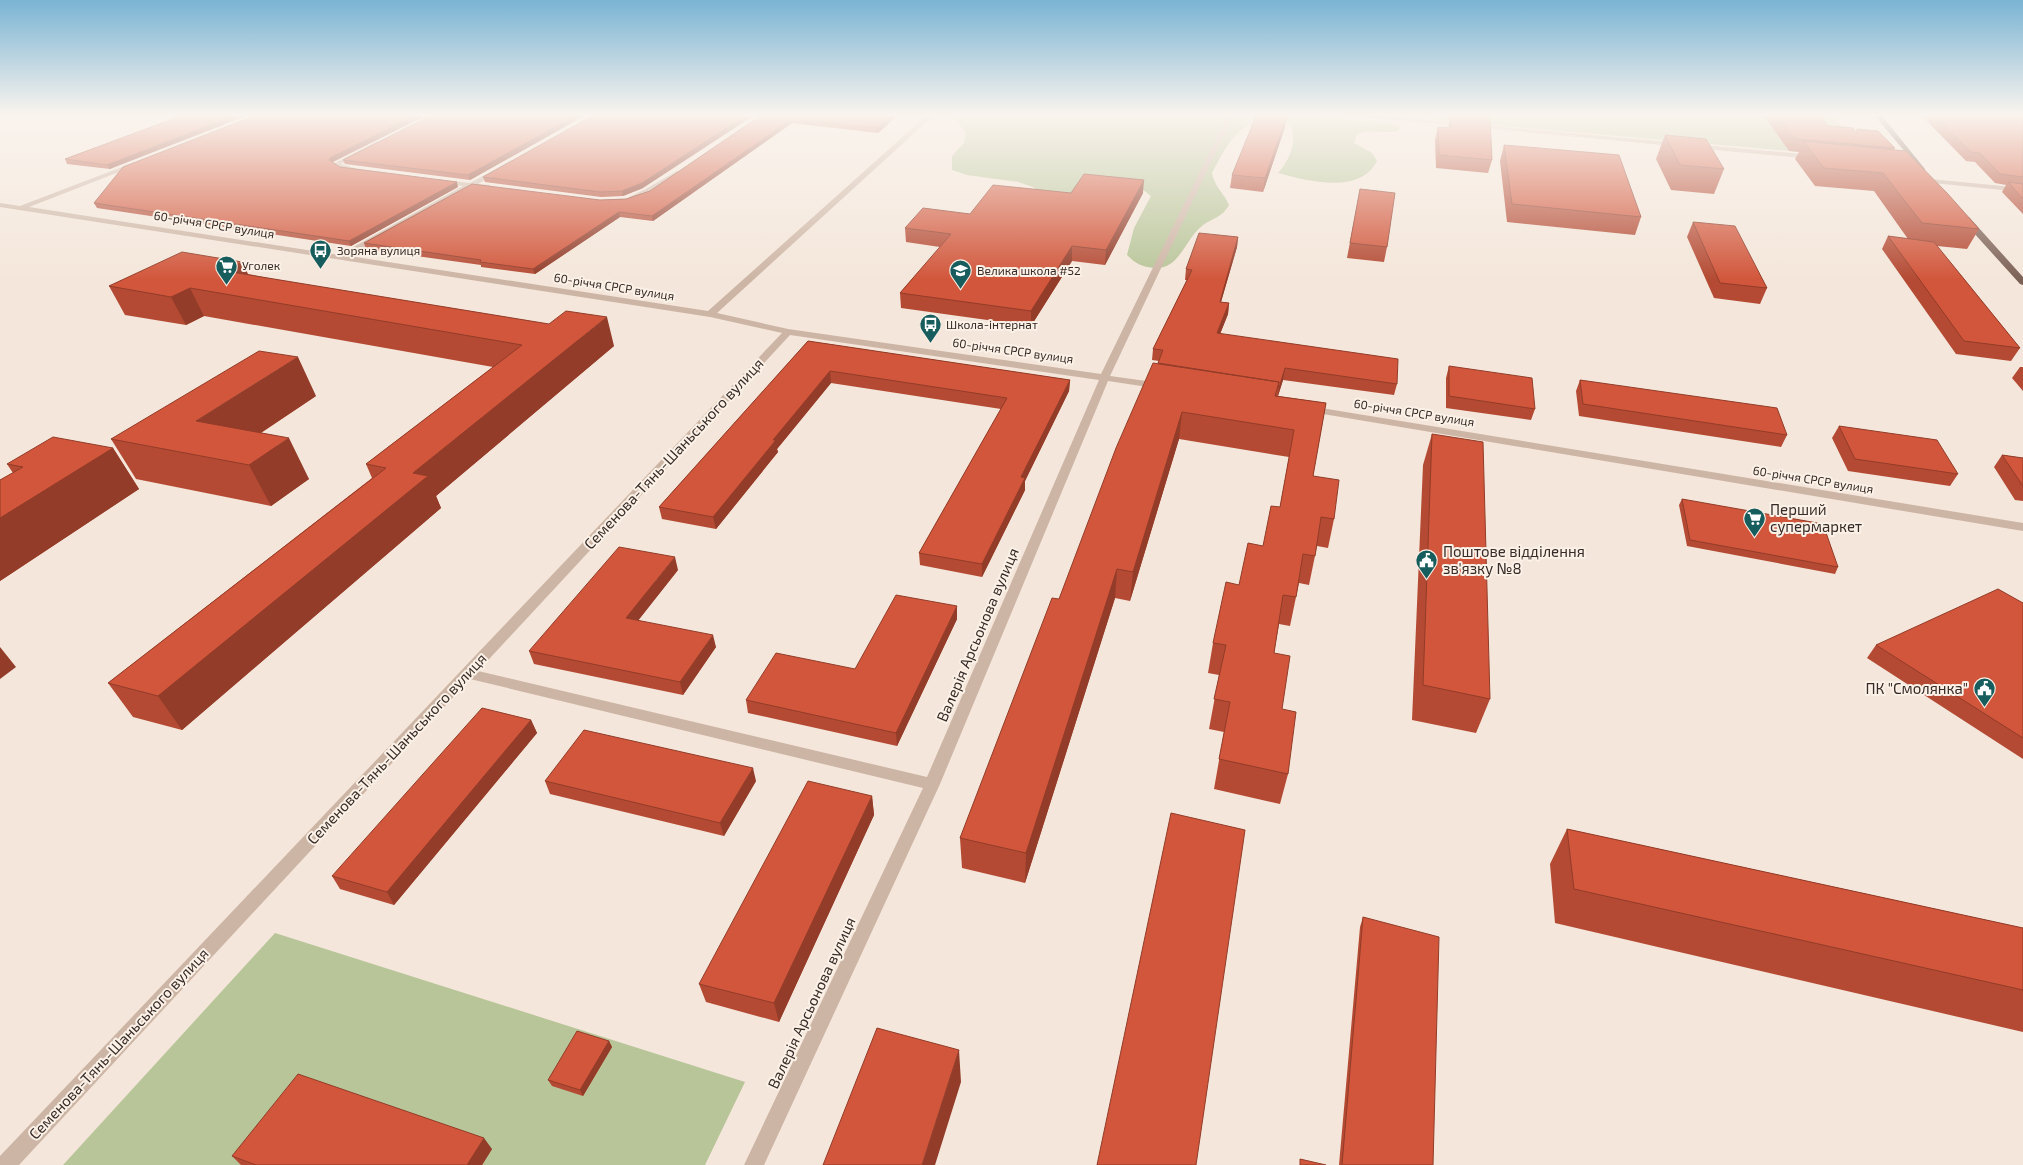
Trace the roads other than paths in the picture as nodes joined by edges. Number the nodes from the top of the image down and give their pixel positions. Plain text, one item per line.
1 (118, 170) edge
2 (357, 170) edge
3 (495, 170) edge
4 (870, 170) edge
5 (1204, 170) edge
6 (1923, 170) edge
7 (361, 171) edge
8 (680, 171) edge
9 (430, 180) edge
10 (1934, 181) junction
11 (469, 184) junction
12 (498, 188) edge
13 (1940, 188) edge
14 (2023, 190) edge
15 (624, 200) edge
16 (0, 204) edge
17 (21, 208) junction
18 (1958, 210) edge
19 (341, 256) junction
20 (2023, 282) edge
21 (710, 314) junction
22 (788, 332) junction
23 (1105, 377) junction
24 (1172, 387) edge
25 (1297, 408) edge
26 (2023, 527) edge
27 (468, 674) junction
28 (932, 784) junction
29 (5, 1165) edge
30 (754, 1165) edge

1 - 17 street
2 - 7 street
3 - 11 street
4 - 21 street
5 - 23 street, Валерія Арсьонова вулиця
6 - 10 main road
8 - 15 street
9 - 11 street
10 - 13 main road
10 - 14 street
11 - 12 street
11 - 19 street
16 - 17 street, 60-річчя СРСР вулиця
17 - 19 street, 60-річчя СРСР вулиця
18 - 20 main road
19 - 21 street, 60-річчя СРСР вулиця
21 - 22 street, 60-річчя СРСР вулиця
22 - 23 street, 60-річчя СРСР вулиця
22 - 27 street, Семенова-Тянь-Шаньського вулиця
23 - 24 street, 60-річчя СРСР вулиця
23 - 28 street, Валерія Арсьонова вулиця
25 - 26 street, 60-річчя СРСР вулиця
27 - 28 street
27 - 29 street, Семенова-Тянь-Шаньського вулиця
28 - 30 street, Валерія Арсьонова вулиця

